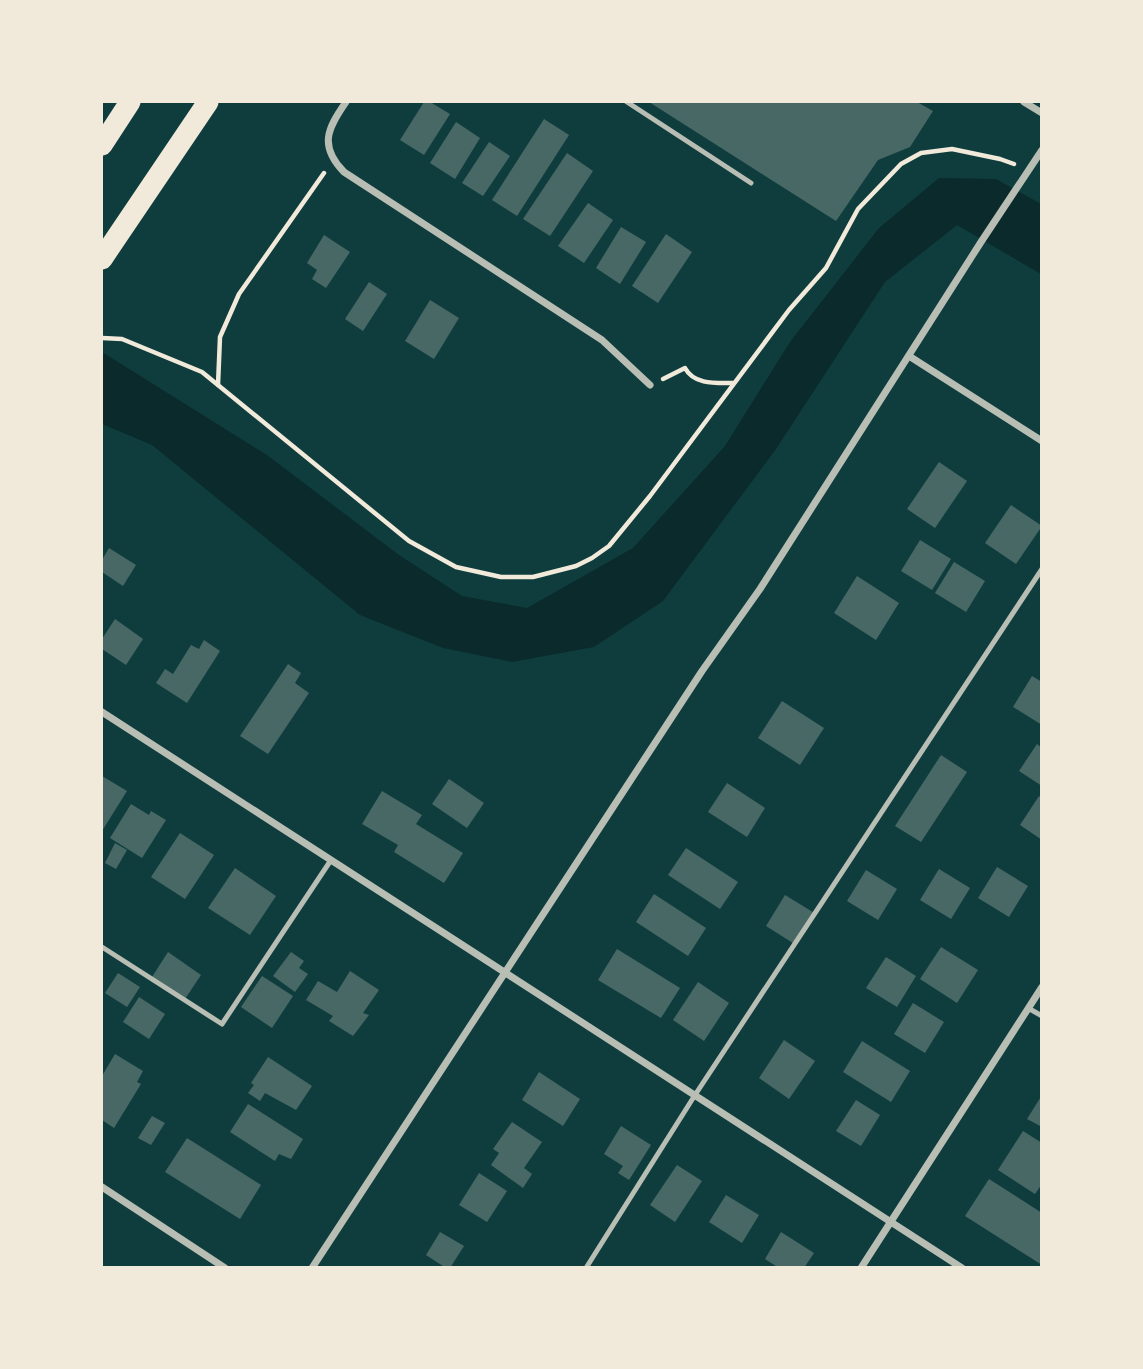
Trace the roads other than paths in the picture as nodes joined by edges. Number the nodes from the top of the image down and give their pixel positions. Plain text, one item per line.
1 (130, 102) edge
2 (208, 102) edge
3 (346, 102) edge
4 (627, 102) edge
5 (1024, 102) edge
6 (1041, 113) edge
7 (102, 145) edge
8 (1041, 150) edge
9 (751, 183) dead end
10 (102, 258) edge
11 (909, 356) junction
12 (650, 385) dead end
13 (1041, 441) edge
14 (1041, 569) edge
15 (102, 712) edge
16 (331, 860) junction
17 (102, 947) edge
18 (504, 971) junction
19 (1041, 987) edge
20 (1028, 1008) junction
21 (1041, 1016) edge
22 (695, 1096) junction
23 (102, 1187) edge
24 (891, 1222) junction
25 (225, 1268) edge
26 (312, 1268) edge
27 (586, 1268) edge
28 (861, 1268) edge
29 (962, 1268) edge

1 - 7 highway
2 - 10 highway
3 - 12 street
4 - 9 lane
5 - 6 street
8 - 11 street
11 - 13 street
11 - 18 street
14 - 22 lane
15 - 16 street
16 - 17 lane
16 - 18 street
18 - 22 street
18 - 26 street
19 - 20 street
20 - 21 lane
20 - 24 street
22 - 24 street
22 - 27 lane
23 - 25 street
24 - 28 street
24 - 29 street

